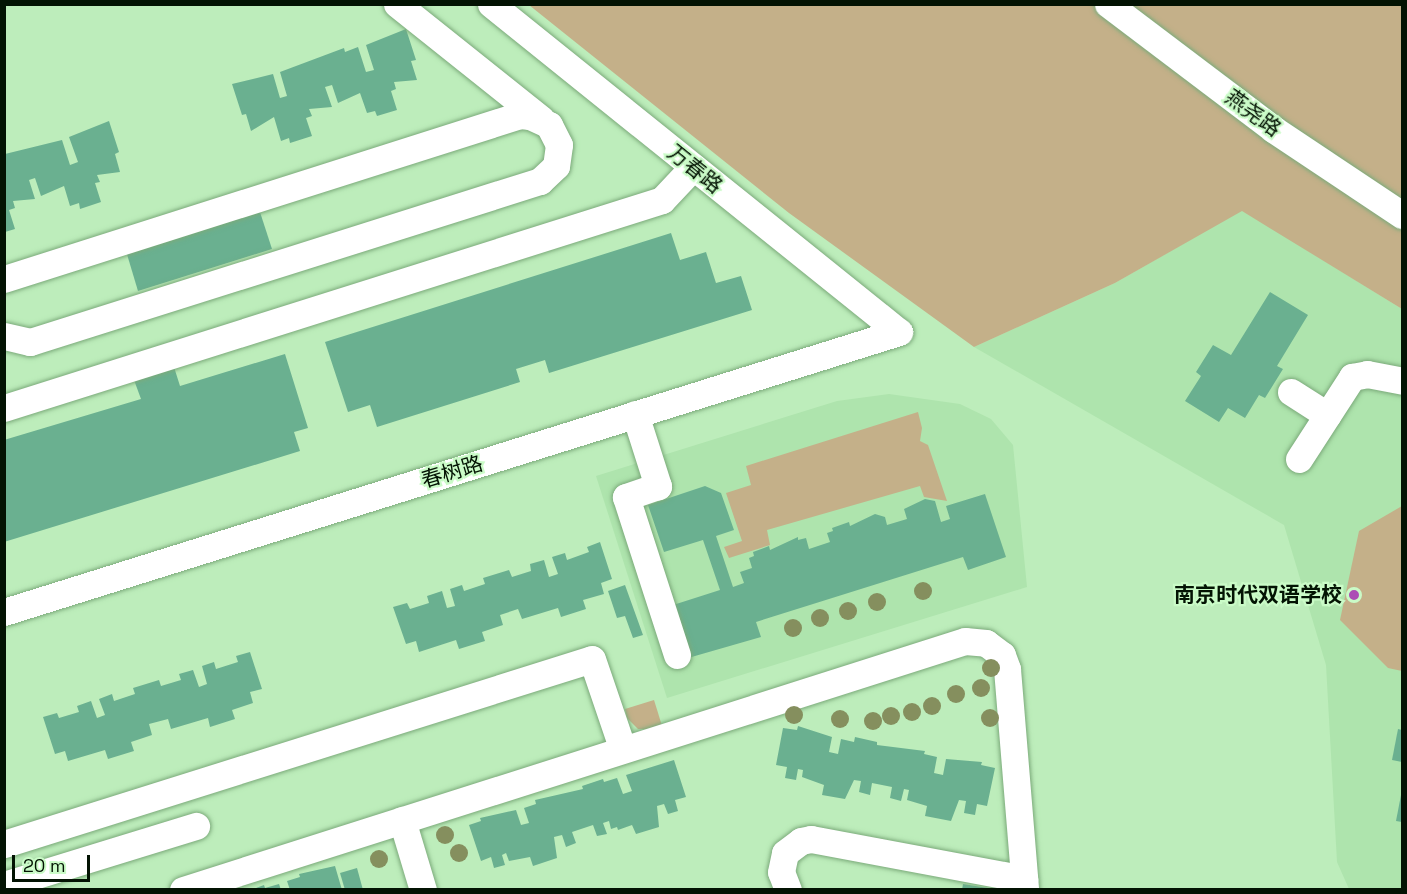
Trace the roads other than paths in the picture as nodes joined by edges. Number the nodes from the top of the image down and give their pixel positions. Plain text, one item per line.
1 (397, 4) edge
2 (491, 4) edge
3 (1108, 4) edge
4 (540, 119) junction
5 (693, 167) junction
6 (1402, 215) edge
7 (4, 279) edge
8 (899, 332) joint
9 (4, 336) edge
10 (1402, 381) edge
11 (1291, 392) dead end
12 (4, 408) edge
13 (635, 414) junction
14 (1327, 415) junction
15 (1299, 459) dead end
16 (4, 612) edge
17 (677, 655) dead end
18 (622, 747) junction
19 (402, 820) junction
20 (196, 826) dead end
21 (4, 844) edge
22 (1024, 884) edge
23 (4, 885) edge
24 (183, 890) edge
25 (423, 890) edge
26 (788, 890) edge

1 - 4 street
2 - 5 street, 万春路
3 - 6 street, 燕尧路
4 - 7 street
4 - 9 street
5 - 8 street, 万春路
5 - 12 street
8 - 13 street, 春树路
10 - 14 street
11 - 14 street
13 - 16 street, 春树路
13 - 17 street
14 - 15 street
18 - 19 street
18 - 21 street
18 - 22 street
19 - 24 street
19 - 25 street
20 - 23 street
22 - 26 street

